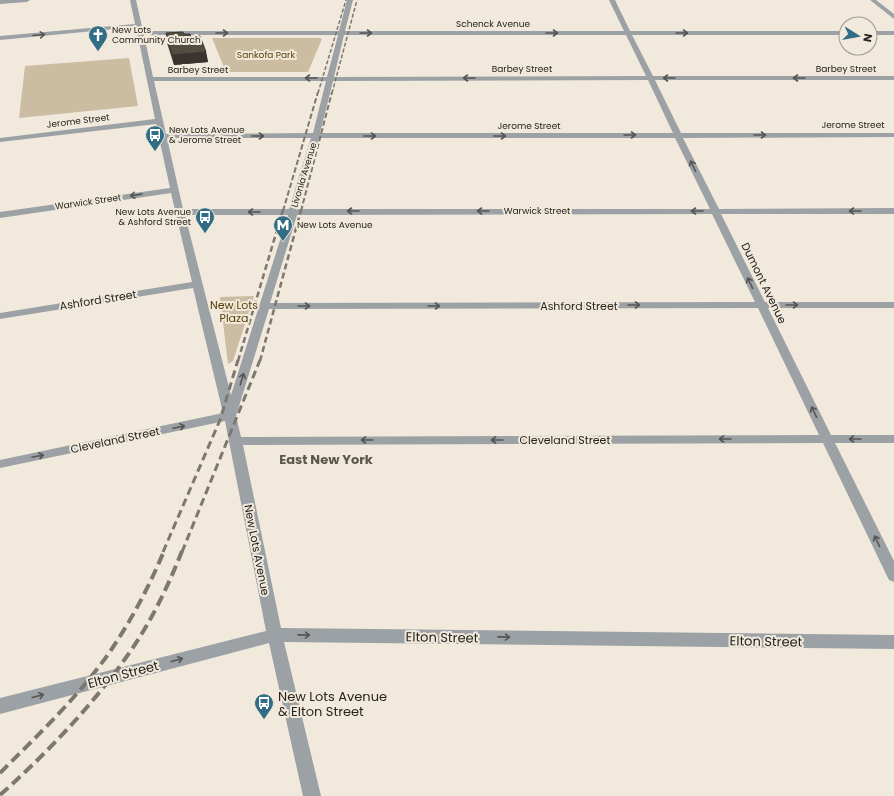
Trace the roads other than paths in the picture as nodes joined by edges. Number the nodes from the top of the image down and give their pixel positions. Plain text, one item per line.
1 (28, 0) edge
2 (133, 0) edge
3 (350, 0) edge
4 (612, 0) edge
5 (873, 0) edge
6 (0, 2) edge
7 (894, 17) edge
8 (139, 25) junction
9 (141, 33) junction
10 (341, 33) junction
11 (628, 33) junction
12 (838, 33) edge
13 (878, 33) edge
14 (894, 33) edge
15 (0, 38) edge
16 (330, 78) junction
17 (650, 78) junction
18 (894, 78) edge
19 (150, 79) junction
20 (159, 121) junction
21 (894, 135) edge
22 (163, 136) junction
23 (316, 136) junction
24 (678, 136) junction
25 (0, 140) edge
26 (175, 190) junction
27 (716, 211) junction
28 (894, 211) edge
29 (180, 212) junction
30 (293, 212) junction
31 (0, 214) edge
32 (196, 284) junction
33 (761, 305) junction
34 (894, 305) edge
35 (265, 306) junction
36 (0, 316) edge
37 (230, 416) junction
38 (827, 439) junction
39 (894, 439) edge
40 (235, 441) junction
41 (0, 464) edge
42 (894, 576) edge
43 (275, 635) junction
44 (894, 642) edge
45 (0, 706) edge
46 (312, 796) edge

1 - 6 street
2 - 8 street, New Lots Avenue
3 - 10 street, Livonia Avenue
4 - 11 street, Dumont Avenue
5 - 7 street
8 - 9 street, New Lots Avenue
15 -> 8 street
9 -> 10 street, Schenck Avenue
9 - 19 street, New Lots Avenue
10 -> 11 street, Schenck Avenue
10 - 16 street, Livonia Avenue
11 -> 12 street, Schenck Avenue
11 - 17 street, Dumont Avenue
13 - 14 street
17 -> 16 street, Barbey Street
16 -> 19 street, Barbey Street
16 - 23 street, Livonia Avenue
18 -> 17 street, Barbey Street
17 - 24 street, Dumont Avenue
19 - 20 street, New Lots Avenue
20 - 22 street, New Lots Avenue
20 - 25 street, Jerome Street
24 -> 21 street, Jerome Street
22 -> 23 street, Jerome Street
22 - 26 street, New Lots Avenue
23 -> 24 street, Jerome Street
23 - 30 street, Livonia Avenue
27 -> 24 street, Dumont Avenue
26 - 29 street, New Lots Avenue
26 -> 31 street, Warwick Street
28 -> 27 street, Warwick Street
27 -> 30 street, Warwick Street
33 -> 27 street, Dumont Avenue
30 -> 29 street, Warwick Street
29 - 32 street, New Lots Avenue
30 - 35 street, Livonia Avenue
32 - 36 street, Ashford Street
32 - 37 street, New Lots Avenue
33 -> 34 street, Ashford Street
35 -> 33 street, Ashford Street
38 -> 33 street, Dumont Avenue
37 -> 35 street, Livonia Avenue
37 - 40 street, New Lots Avenue
41 -> 37 street, Cleveland Street
39 -> 38 street, Cleveland Street
38 -> 40 street, Cleveland Street
42 -> 38 street, Dumont Avenue
40 - 43 street, New Lots Avenue
43 -> 44 street, Elton Street
45 -> 43 street, Elton Street
43 - 46 street, New Lots Avenue

